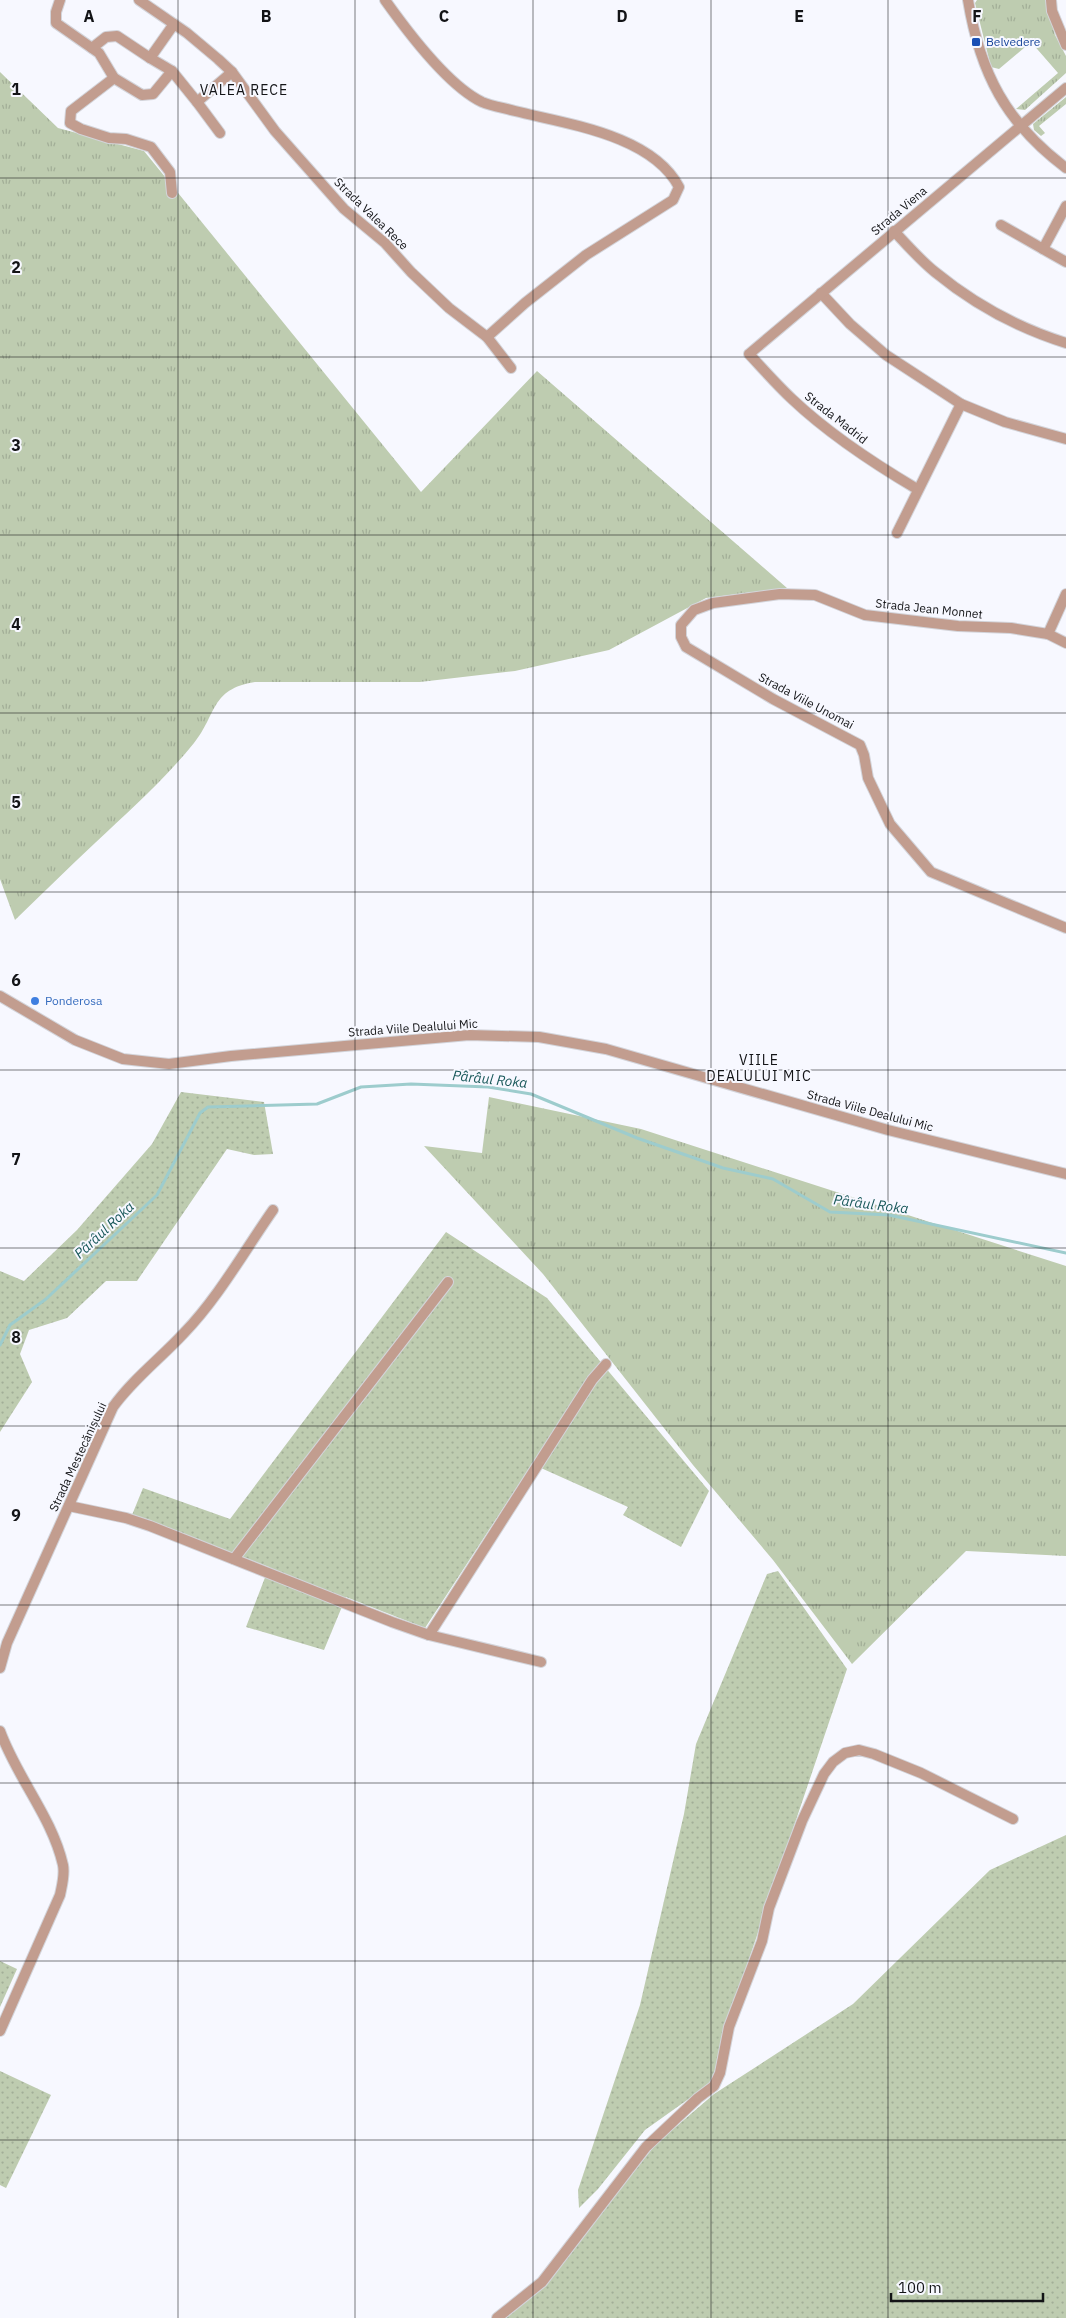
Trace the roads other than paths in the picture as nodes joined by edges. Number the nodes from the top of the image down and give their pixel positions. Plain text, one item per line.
1 (60, 0) edge
2 (139, 0) edge
3 (384, 0) edge
4 (968, 0) edge
5 (1051, 0) edge
6 (174, 24) junction
7 (1066, 45) edge
8 (92, 48) junction
9 (150, 58) junction
10 (172, 71) junction
11 (232, 72) junction
12 (114, 78) junction
13 (1066, 88) edge
14 (197, 102) junction
15 (1020, 126) junction
16 (220, 133) dead end
17 (1066, 168) edge
18 (172, 194) dead end
19 (1066, 206) edge
20 (1001, 224) dead end
21 (894, 231) junction
22 (1043, 249) junction
23 (1066, 262) edge
24 (821, 293) junction
25 (487, 337) junction
26 (1066, 343) edge
27 (749, 354) joint
28 (511, 368) dead end
29 (961, 404) junction
30 (1066, 439) edge
31 (917, 489) junction
32 (897, 533) dead end
33 (1066, 594) edge
34 (681, 625) joint
35 (1048, 634) junction
36 (1066, 643) edge
37 (1066, 928) edge
38 (0, 996) edge
39 (1066, 1174) edge
40 (273, 1210) dead end
41 (448, 1282) dead end
42 (606, 1364) dead end
43 (69, 1506) junction
44 (234, 1559) junction
45 (429, 1635) junction
46 (541, 1662) dead end
47 (0, 1668) edge
48 (0, 1732) edge
49 (1013, 1819) dead end
50 (0, 2031) edge
51 (496, 2318) edge

1 - 8 street
2 - 6 street, Strada Valea Rece
3 - 25 street
4 - 15 street
5 - 7 street
6 - 9 street
6 - 11 street, Strada Valea Rece
8 - 9 street
8 - 12 street
9 - 10 street
10 - 12 street
10 - 14 street
11 - 14 street
11 - 25 street, Strada Valea Rece
12 - 18 street
13 - 15 street, Strada Viena
14 - 16 street
15 - 17 street
15 - 21 street, Strada Viena
19 - 22 street
20 - 22 street
21 - 24 street, Strada Viena
21 - 26 street
22 - 23 street
24 - 27 street, Strada Viena
24 - 29 street
25 - 28 street, Strada Valea Rece
27 - 31 street, Strada Madrid
29 - 30 street
29 - 31 street
31 - 32 street
33 - 35 street
34 - 35 street, Strada Jean Monnet
34 - 37 street, Strada Viile Unomai
35 - 36 street, Strada Jean Monnet
38 - 39 street, Strada Viile Dealului Mic
40 - 43 street, Strada Mestecănișului
41 - 44 street
42 - 45 street
43 - 44 street
43 - 47 street, Strada Mestecănișului
44 - 45 street
45 - 46 street
48 - 50 street
49 - 51 street

